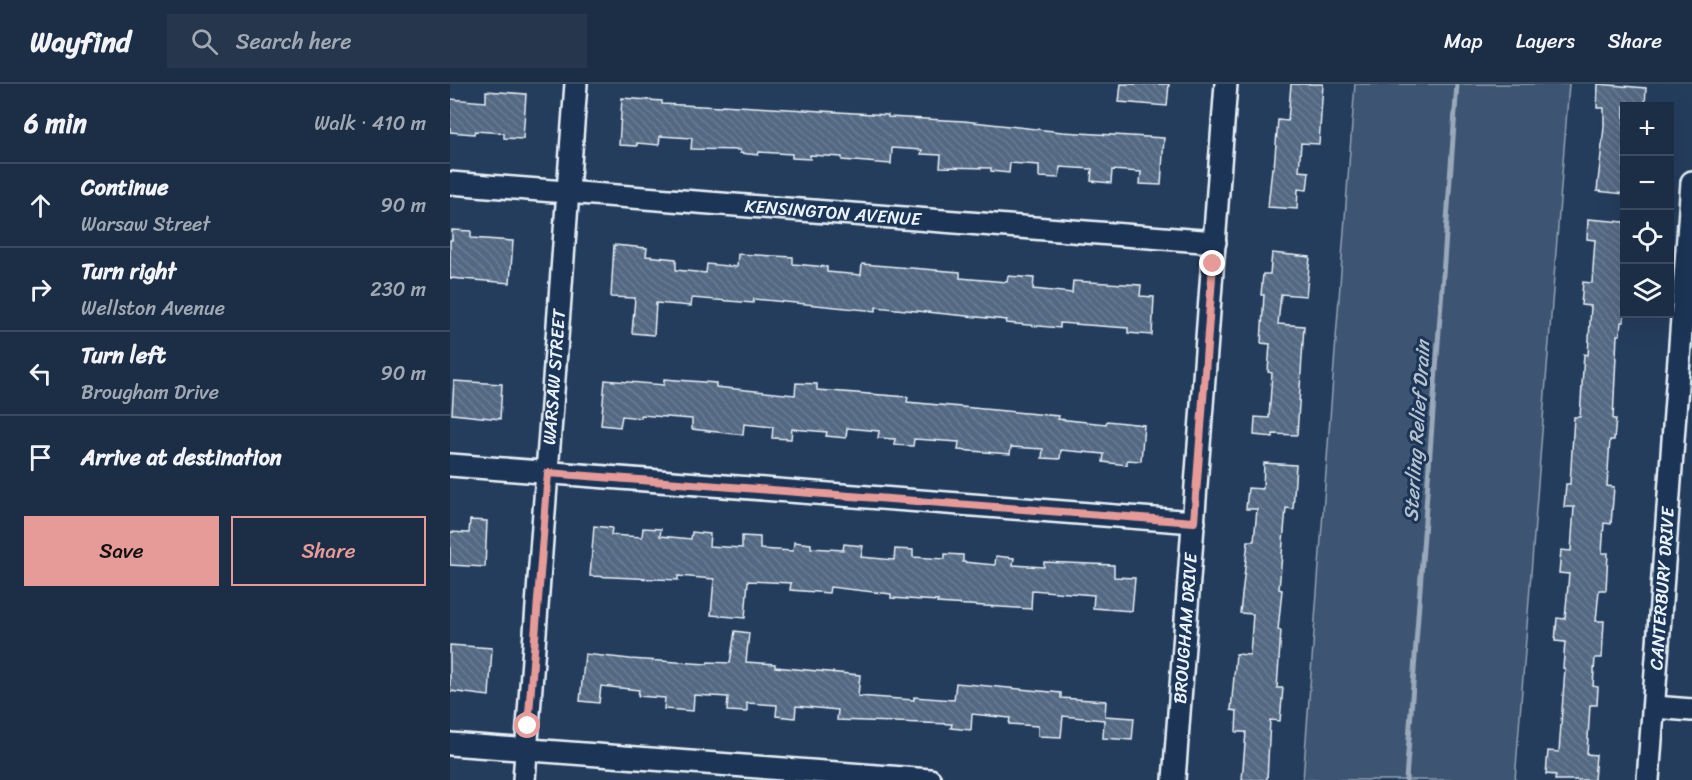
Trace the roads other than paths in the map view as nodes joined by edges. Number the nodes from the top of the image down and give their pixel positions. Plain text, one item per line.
1 (576, 84) edge
2 (1226, 84) edge
3 (1692, 182) edge
4 (450, 183) edge
5 (568, 192) junction
6 (1215, 242) junction
7 (450, 465) edge
8 (548, 473) junction
9 (1194, 522) junction
10 (1654, 708) junction
11 (1692, 711) edge
12 (450, 744) edge
13 (526, 750) junction
14 (524, 780) edge
15 (930, 780) edge
16 (1174, 780) edge
17 (1648, 780) edge

1 - 5 street, WARSAW STREET
2 - 6 street, BROUGHAM DRIVE
3 - 10 street, CANTERBURY DRIVE
4 - 5 street, KENSINGTON AVENUE
5 - 6 street, KENSINGTON AVENUE
5 - 8 street, WARSAW STREET
6 - 9 street, BROUGHAM DRIVE
7 - 8 street
8 - 9 street
8 - 13 street, WARSAW STREET
9 - 16 street, BROUGHAM DRIVE
10 - 11 street
10 - 17 street, CANTERBURY DRIVE
12 - 13 street
13 - 14 street, WARSAW STREET
13 - 15 street

